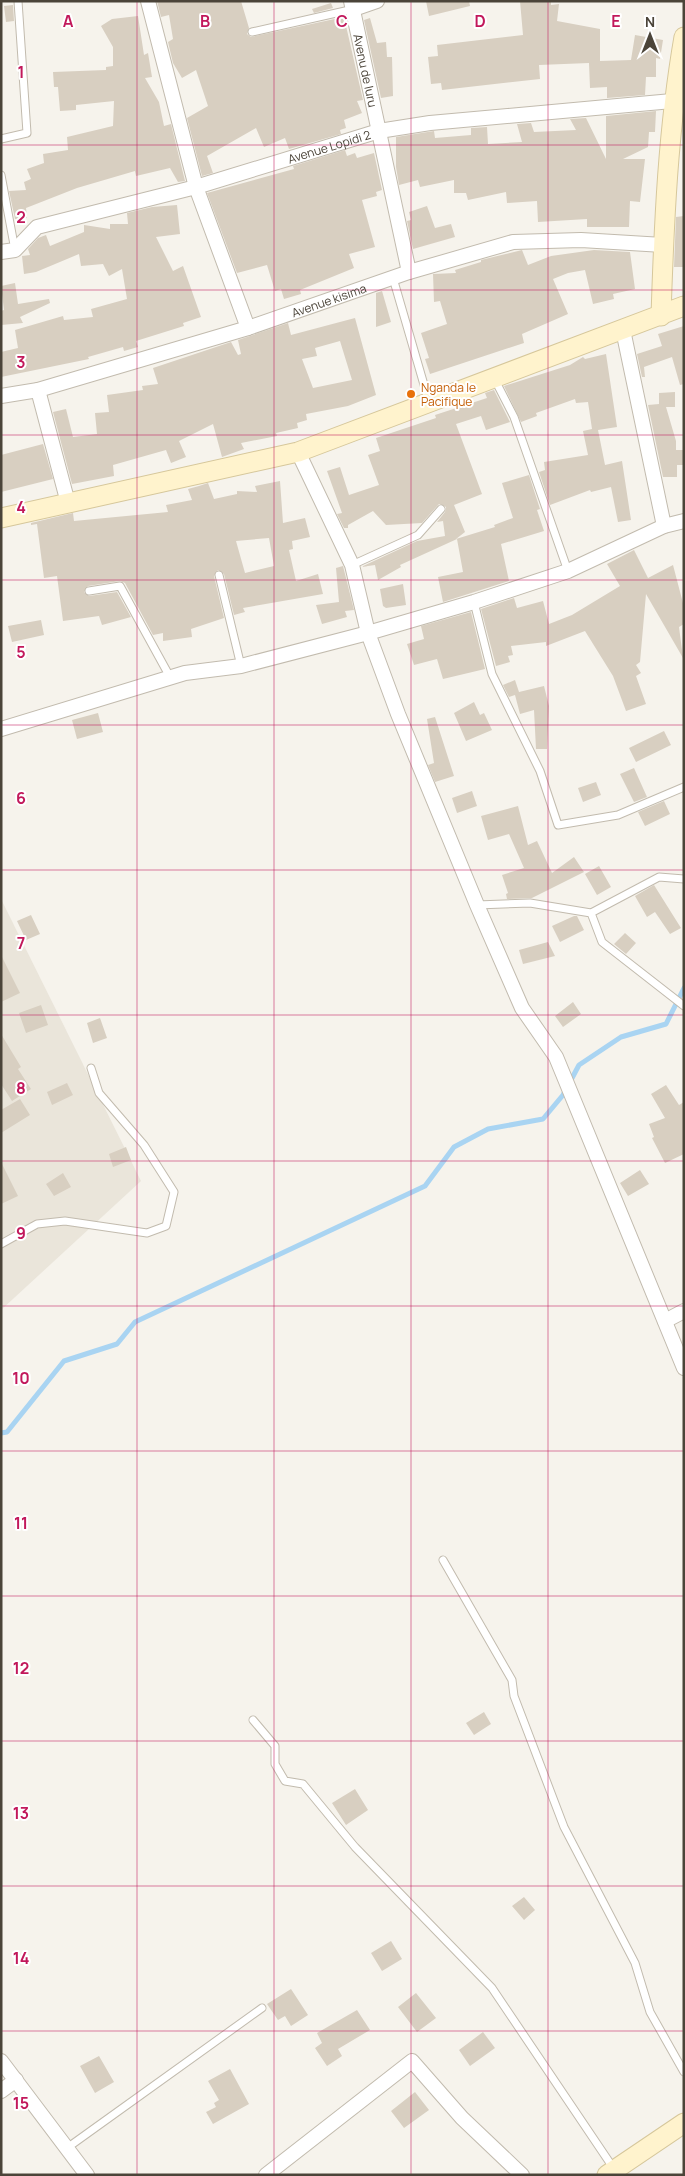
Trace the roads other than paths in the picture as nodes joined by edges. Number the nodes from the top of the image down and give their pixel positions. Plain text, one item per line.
1 (18, 1) edge
2 (148, 1) edge
3 (377, 1) edge
4 (353, 5) edge
5 (252, 32) dead end
6 (684, 36) edge
7 (678, 101) edge
8 (379, 131) junction
9 (1, 139) edge
10 (1, 175) edge
11 (196, 187) junction
12 (663, 245) junction
13 (8, 251) edge
14 (409, 272) junction
15 (393, 278) junction
16 (684, 306) edge
17 (661, 316) junction
18 (248, 328) junction
19 (624, 330) junction
20 (494, 378) junction
21 (38, 390) junction
22 (1, 396) edge
23 (429, 403) junction
24 (298, 452) junction
25 (68, 504) junction
26 (441, 510) dead end
27 (1, 518) edge
28 (684, 521) edge
29 (664, 526) junction
30 (352, 565) junction
31 (568, 571) junction
32 (219, 575) dead end
33 (89, 591) dead end
34 (474, 602) junction
35 (368, 633) junction
36 (241, 666) junction
37 (170, 678) junction
38 (1, 729) edge
39 (684, 788) edge
40 (684, 879) edge
41 (478, 905) junction
42 (592, 913) junction
43 (684, 1006) edge
44 (91, 1068) dead end
45 (1, 1244) edge
46 (684, 1311) edge
47 (665, 1321) junction
48 (684, 1368) edge
49 (443, 1560) dead end
50 (253, 1720) dead end
51 (262, 2008) dead end
52 (1, 2061) edge
53 (684, 2072) edge
54 (16, 2080) junction
55 (1, 2091) edge
56 (684, 2123) edge
57 (67, 2148) junction
58 (611, 2172) edge
59 (87, 2175) edge
60 (266, 2175) edge
61 (522, 2175) edge

1 - 9 lane
2 - 11 street
3 - 4 street
4 - 5 lane
4 - 8 street, Avenu de luru
6 - 7 street
7 - 8 street, Avenue Lopidi 2
7 - 12 street
8 - 11 street, Avenue Lopidi 2
8 - 14 street, Avenu de luru
10 - 13 lane
11 - 13 street, Avenue Lopidi 2
11 - 18 street
12 - 14 street, Avenue kisima
12 - 17 street
14 - 15 street, Avenue kisima
15 - 18 street, Avenue kisima
15 - 23 lane
16 - 17 street
17 - 19 street
18 - 21 street, Avenue kisima
19 - 20 street
19 - 29 street
20 - 23 street
20 - 31 lane
21 - 22 street, Avenue kisima
21 - 25 street
23 - 24 street
24 - 25 street
24 - 30 street
25 - 27 street
26 - 30 lane
28 - 29 street
29 - 31 street
30 - 35 street
31 - 34 street
32 - 36 lane
33 - 37 lane
34 - 35 street
34 - 39 lane
35 - 36 street
35 - 41 street
36 - 37 street
37 - 38 street
40 - 42 lane
41 - 42 lane
41 - 47 street
42 - 43 lane
44 - 45 lane
46 - 47 street
47 - 48 street
49 - 53 lane
50 - 58 lane
51 - 57 lane
52 - 54 street
54 - 55 street
54 - 57 street
56 - 58 street
57 - 59 street
60 - 61 street

